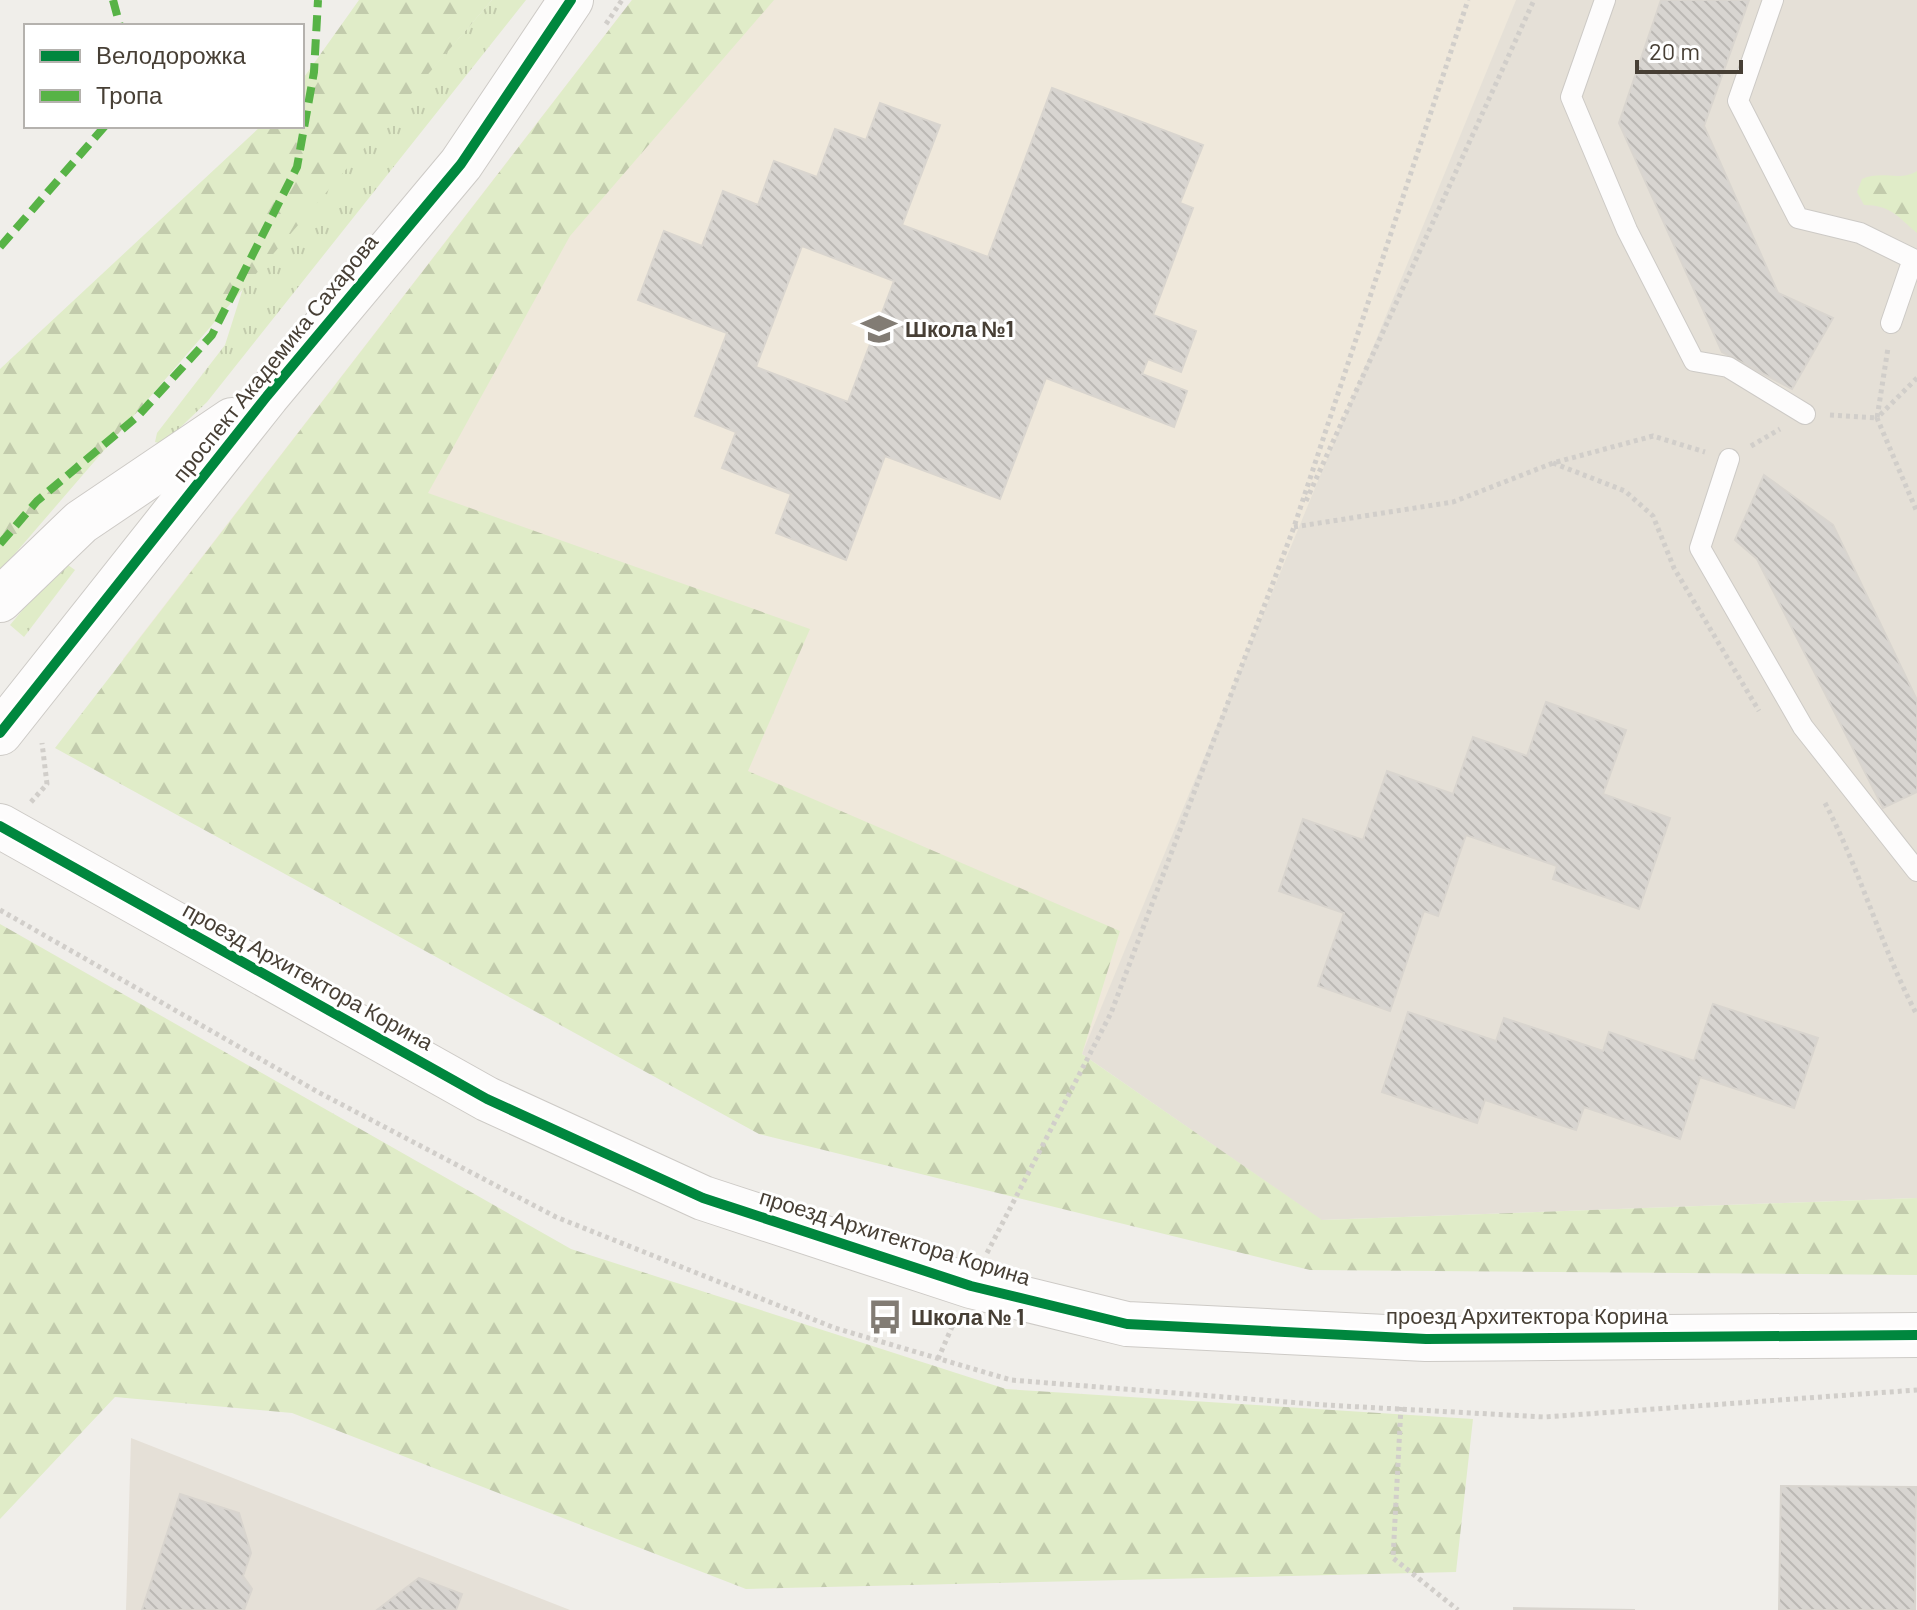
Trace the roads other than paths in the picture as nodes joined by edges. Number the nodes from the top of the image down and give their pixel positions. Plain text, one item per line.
1 (571, 0) edge
2 (1605, 0) edge
3 (1773, 0) edge
4 (1891, 323) dead end
5 (267, 396) junction
6 (1805, 414) dead end
7 (1729, 459) road end
8 (0, 600) edge
9 (20, 732) edge
10 (3, 828) edge
11 (1917, 871) edge
12 (1917, 1335) edge

1 - 5 street, проспект Академика Сахарова
2 - 6 lane
3 - 4 lane
5 - 8 street, проспект Академика Сахарова
5 - 9 street, проспект Академика Сахарова
7 - 11 lane
10 - 12 street, проезд Архитектора Корина

